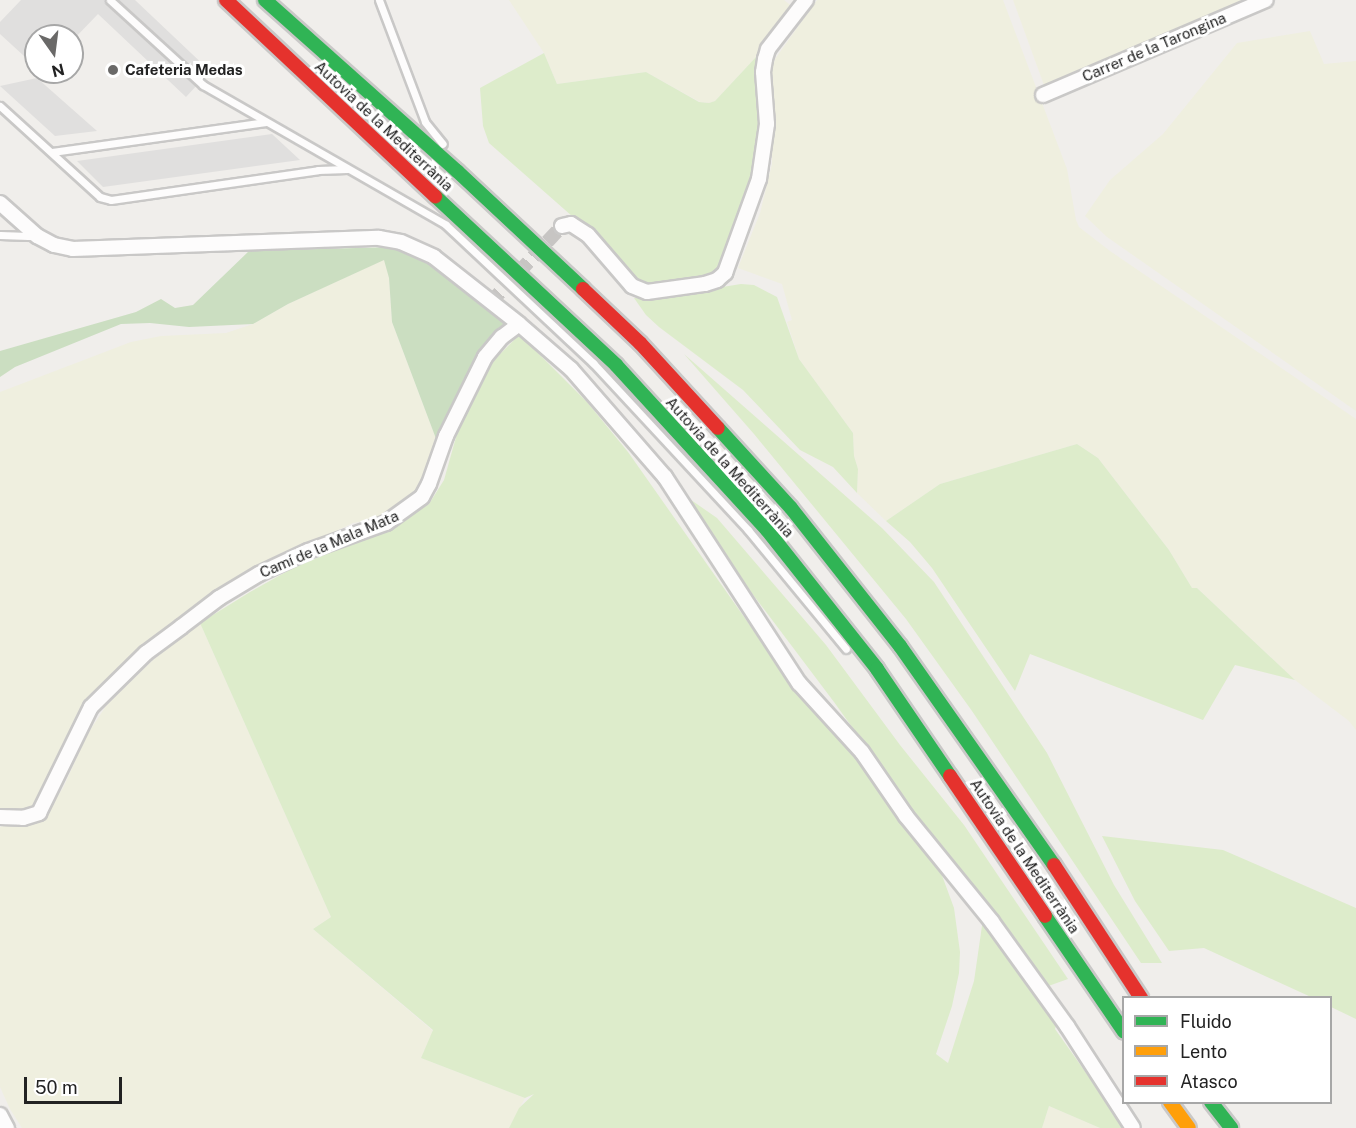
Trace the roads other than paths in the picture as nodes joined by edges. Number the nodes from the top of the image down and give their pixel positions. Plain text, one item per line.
1 (110, 0) edge
2 (226, 0) edge
3 (265, 0) edge
4 (380, 0) edge
5 (806, 0) edge
6 (1266, 0) edge
7 (1043, 95) dead end
8 (0, 106) edge
9 (267, 122) junction
10 (52, 152) junction
11 (349, 170) junction
12 (0, 203) edge
13 (562, 226) dead end
14 (0, 235) edge
15 (37, 236) junction
16 (567, 274) junction
17 (519, 324) junction
18 (851, 655) dead end
19 (887, 699) dead end
20 (966, 796) junction
21 (1, 816) edge
22 (1140, 996) edge
23 (1122, 1029) edge
24 (1171, 1104) edge
25 (1213, 1104) edge
26 (0, 1115) edge
27 (7, 1128) edge
28 (1133, 1128) edge
29 (1189, 1128) edge
30 (1231, 1128) edge

1 - 9 lane
2 - 20 highway, Autovia de la Mediterrània
3 - 16 highway, Autovia de la Mediterrània
4 - 16 lane
5 - 13 street
6 - 7 street, Carrer de la Tarongina
8 - 10 lane
9 - 10 lane
9 - 11 lane
10 - 11 lane
11 - 18 lane
12 - 15 street
14 - 15 lane
15 - 17 street
16 - 22 highway, Autovia de la Mediterrània
17 - 21 street, Camí de la Mala Mata
17 - 28 street
19 - 20 lane
20 - 23 highway, Autovia de la Mediterrània
24 - 29 highway
25 - 30 highway
26 - 27 street

